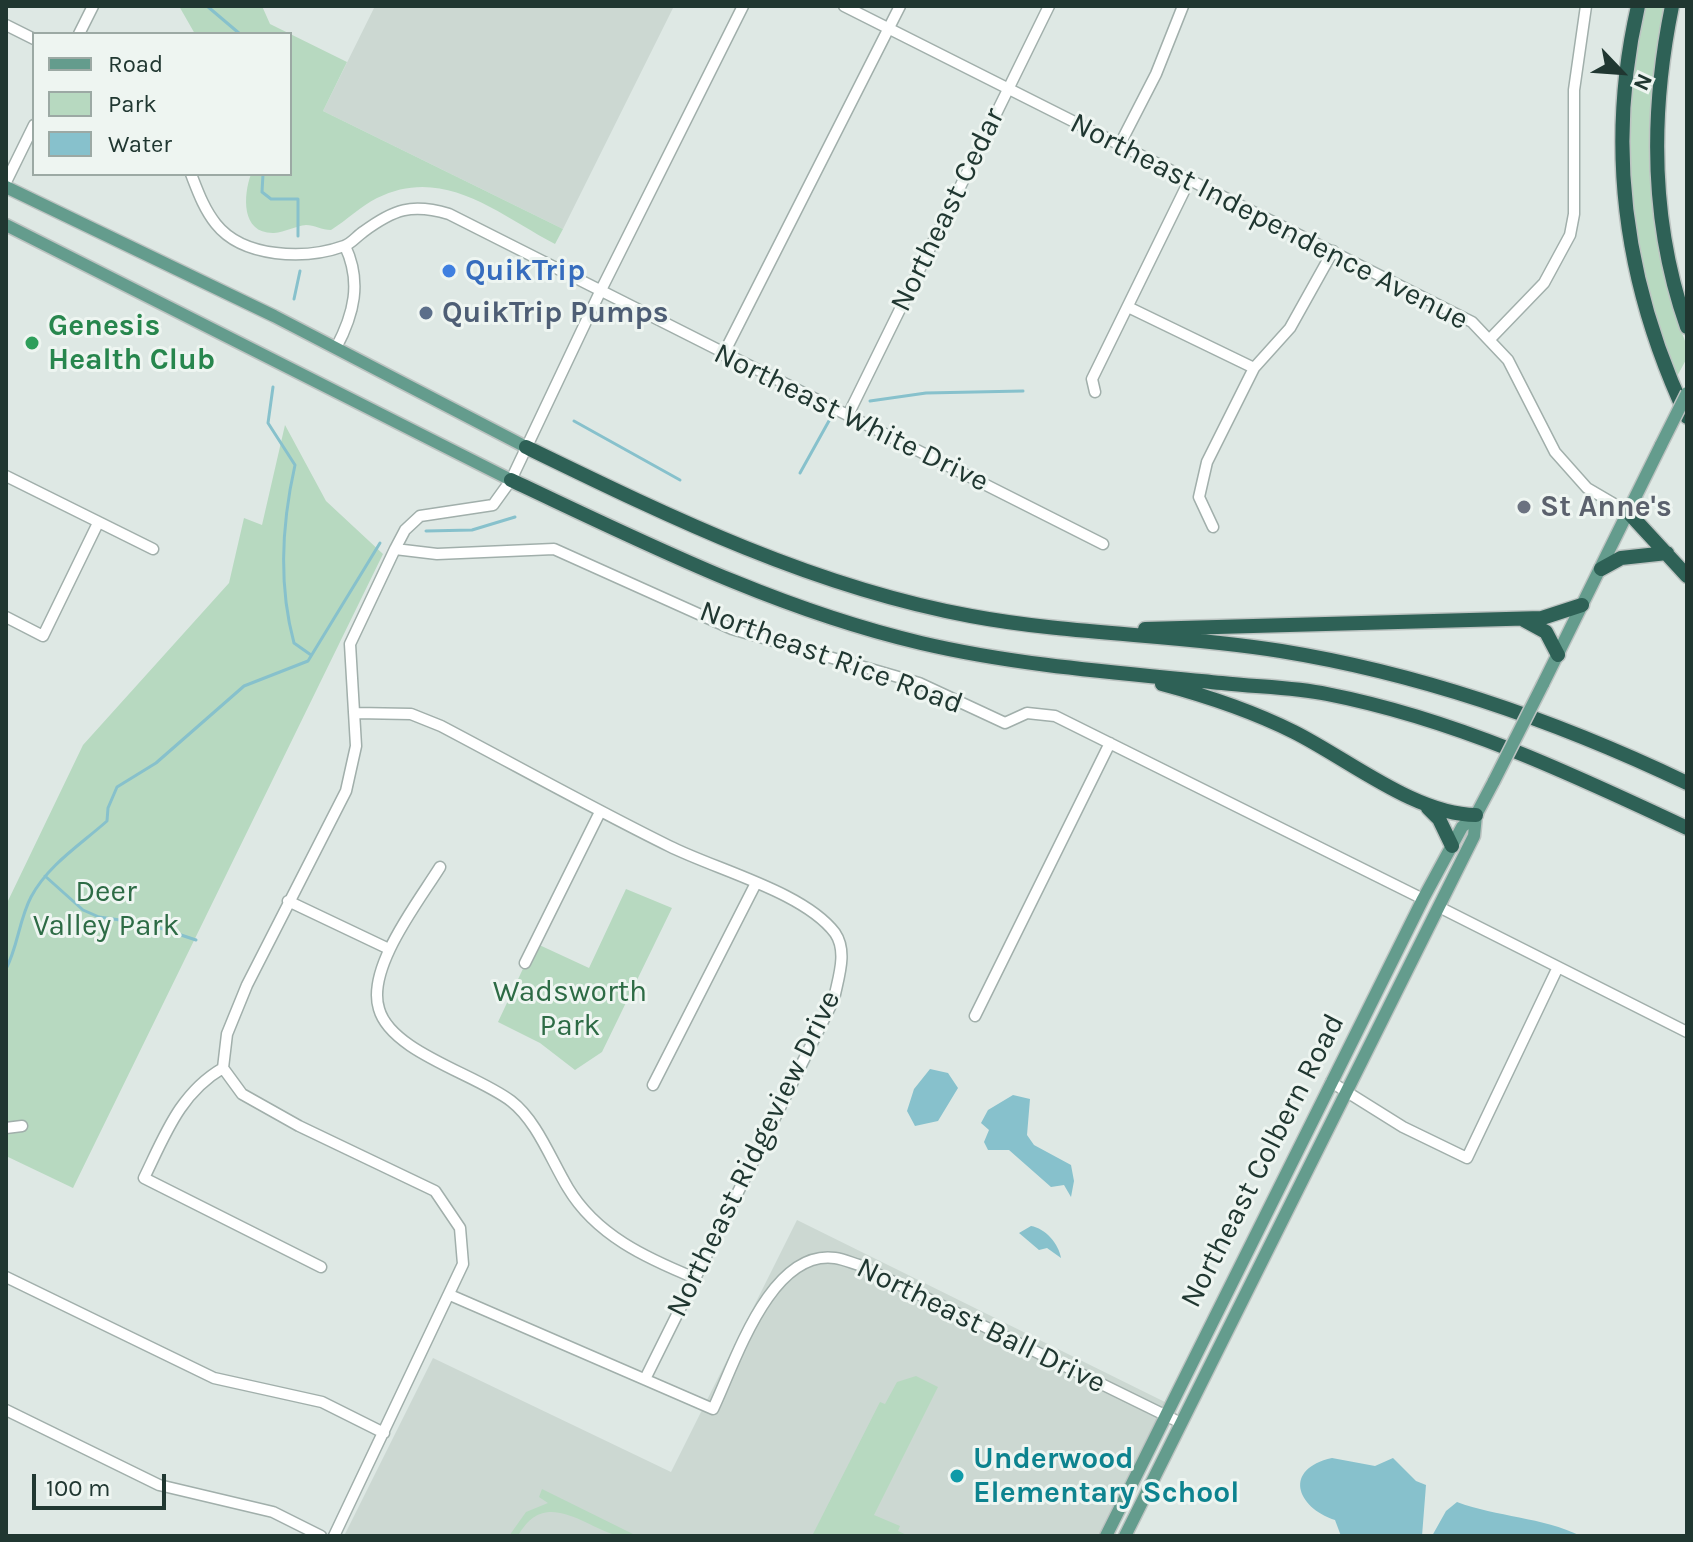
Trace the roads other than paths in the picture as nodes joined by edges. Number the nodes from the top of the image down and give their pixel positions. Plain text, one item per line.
1 (93, 6) edge
2 (743, 6) edge
3 (844, 6) edge
4 (900, 6) edge
5 (1049, 6) edge
6 (1183, 6) edge
7 (1586, 6) edge
8 (1638, 6) edge
9 (1672, 6) edge
10 (6, 25) edge
11 (888, 29) junction
12 (80, 32) edge
13 (32, 38) edge
14 (1007, 90) junction
15 (32, 129) edge
16 (1120, 144) junction
17 (192, 176) edge
18 (1189, 181) junction
19 (6, 184) edge
20 (6, 225) edge
21 (345, 246) junction
22 (1333, 251) junction
23 (600, 292) junction
24 (1128, 307) junction
25 (1687, 327) edge
26 (1490, 339) junction
27 (336, 348) junction
28 (723, 355) junction
29 (1254, 368) junction
30 (1095, 392) dead end
31 (1687, 393) edge
32 (848, 415) junction
33 (1687, 417) edge
34 (526, 447) junction
35 (6, 476) edge
36 (511, 480) junction
37 (1628, 512) junction
38 (98, 523) junction
39 (1213, 527) dead end
40 (1103, 544) dead end
41 (153, 549) dead end
42 (395, 549) junction
43 (1667, 553) junction
44 (1601, 569) junction
45 (1687, 576) edge
46 (1582, 605) junction
47 (6, 617) edge
48 (1521, 618) junction
49 (1074, 630) junction
50 (1558, 655) junction
51 (1115, 672) junction
52 (356, 713) junction
53 (1110, 743) junction
54 (1687, 783) edge
55 (1425, 804) junction
56 (600, 812) junction
57 (1476, 815) junction
58 (1687, 828) edge
59 (1452, 846) junction
60 (440, 867) dead end
61 (755, 885) junction
62 (1423, 899) junction
63 (288, 901) junction
64 (1439, 907) junction
65 (1429, 927) junction
66 (389, 949) junction
67 (525, 963) dead end
68 (1558, 967) junction
69 (975, 1016) dead end
70 (1687, 1032) edge
71 (223, 1068) junction
72 (1331, 1082) junction
73 (653, 1085) dead end
74 (1347, 1092) junction
75 (22, 1126) dead end
76 (6, 1128) edge
77 (321, 1267) dead end
78 (6, 1277) edge
79 (695, 1278) junction
80 (450, 1295) junction
81 (646, 1377) junction
82 (6, 1410) edge
83 (1165, 1415) junction
84 (1181, 1423) junction
85 (384, 1433) junction
86 (321, 1536) edge
87 (334, 1536) edge
88 (1106, 1536) edge
89 (1125, 1536) edge

1 - 12 street
2 - 23 street
3 - 11 street, Northeast Independence Avenue
4 - 11 street
5 - 14 street, Northeast Cedar
6 - 16 street
7 - 26 street
8 - 33 highway
9 - 25 highway
10 - 13 street
11 - 14 street, Northeast Independence Avenue
11 - 28 street
14 - 16 street, Northeast Independence Avenue
14 - 32 street, Northeast Cedar
15 - 19 street
16 - 18 street, Northeast Independence Avenue
17 - 21 street
18 - 22 street, Northeast Independence Avenue
18 - 24 street
19 - 27 main road
20 - 36 main road
21 - 23 street, Northeast White Drive
21 - 27 street
22 - 26 street, Northeast Independence Avenue
22 - 29 street
23 - 28 street, Northeast White Drive
23 - 34 street
24 - 29 street
24 - 30 street
26 - 37 street, Northeast Independence Avenue
27 - 34 main road
28 - 32 street, Northeast White Drive
29 - 39 street
31 - 37 main road, Northeast Colbern Road, bridge
32 - 40 street, Northeast White Drive
34 - 36 street
34 - 49 highway
35 - 38 street
36 - 42 street
36 - 51 highway
37 - 43 highway
37 - 44 main road, Northeast Colbern Road
38 - 41 street
38 - 47 street
42 - 52 street
42 - 53 street, Northeast Rice Road
43 - 44 highway
43 - 45 highway
44 - 46 main road, Northeast Colbern Road
46 - 48 highway
46 - 50 main road, Northeast Colbern Road
48 - 49 highway
48 - 50 highway
49 - 54 highway
50 - 57 main road, Northeast Colbern Road, bridge
51 - 55 highway
51 - 58 highway
52 - 56 street, Northeast Ridgeview Drive
52 - 63 street
53 - 62 street, Northeast Rice Road
53 - 69 street
55 - 57 highway
55 - 59 highway
56 - 61 street, Northeast Ridgeview Drive
56 - 67 street
57 - 59 main road, Northeast Colbern Road
57 - 64 main road, Northeast Colbern Road
59 - 62 main road, Northeast Colbern Road
60 - 66 street
61 - 73 street
61 - 79 street, Northeast Ridgeview Drive
62 - 65 main road
62 - 72 main road, Northeast Colbern Road
63 - 66 street
63 - 71 street
64 - 65 main road, Northeast Colbern Road
64 - 68 street
65 - 74 main road, Northeast Colbern Road
66 - 79 street
68 - 70 street
68 - 74 street
71 - 77 street
71 - 80 street
72 - 74 street
72 - 83 main road, Northeast Colbern Road
74 - 84 main road, Northeast Colbern Road
75 - 76 street
78 - 85 street
79 - 81 street, Northeast Ridgeview Drive
80 - 81 street, Northeast Ball Drive
80 - 85 street
81 - 83 street, Northeast Ball Drive
82 - 86 street
83 - 84 street, Northeast Ball Drive
83 - 88 main road, Northeast Colbern Road
84 - 89 main road, Northeast Colbern Road
85 - 87 street

